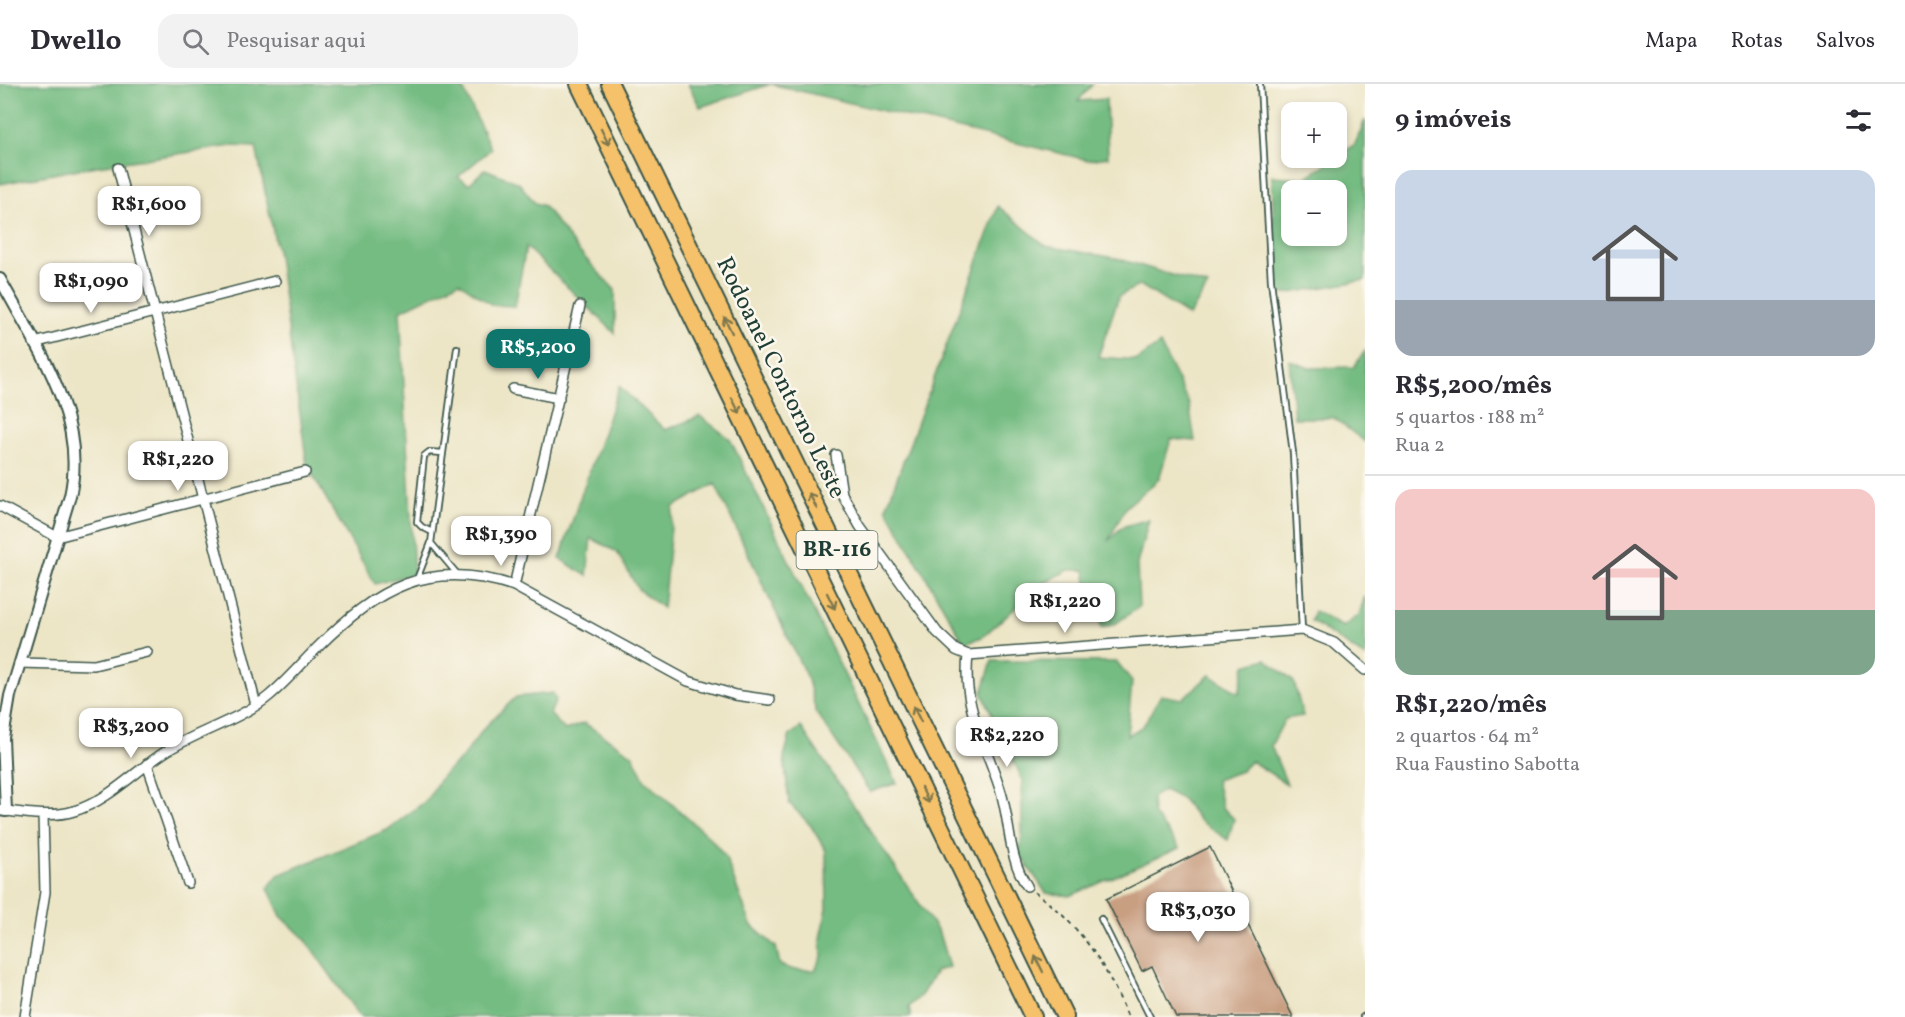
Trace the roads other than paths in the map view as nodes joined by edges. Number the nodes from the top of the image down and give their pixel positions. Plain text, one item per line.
1 (579, 84) edge
2 (610, 84) edge
3 (1260, 84) edge
4 (118, 168) dead end
5 (0, 279) edge
6 (275, 281) dead end
7 (580, 306) dead end
8 (155, 312) junction
9 (34, 343) junction
10 (457, 348) dead end
11 (513, 389) dead end
12 (559, 398) junction
13 (443, 453) junction
14 (836, 455) dead end
15 (305, 472) dead end
16 (203, 499) junction
17 (0, 506) edge
18 (432, 532) junction
19 (57, 537) junction
20 (431, 543) junction
21 (458, 576) junction
22 (417, 579) junction
23 (514, 586) junction
24 (1302, 630) junction
25 (147, 652) dead end
26 (968, 655) junction
27 (19, 663) junction
28 (1365, 670) edge
29 (770, 700) dead end
30 (256, 705) junction
31 (147, 764) junction
32 (3, 811) edge
33 (43, 815) junction
34 (188, 883) dead end
35 (1027, 886) road end
36 (1101, 919) dead end
37 (25, 1017) edge
38 (1033, 1017) edge
39 (1065, 1017) edge
40 (1150, 1017) edge

1 -> 38 highway, BR-116
39 -> 2 highway, Rodoanel Contorno Leste / BR-116
3 - 24 lane
4 - 8 street
5 - 9 street
6 - 8 street
7 - 12 street
8 - 9 street
8 - 16 street
9 - 19 street
10 - 13 lane
11 - 12 street
12 - 23 street
13 - 18 lane
13 - 18 lane
14 - 26 street
15 - 16 street
16 - 19 street
16 - 30 street
17 - 19 street
18 - 20 lane
19 - 27 street
20 - 21 lane
20 - 22 lane
21 - 22 street
21 - 23 street
22 - 30 street
23 - 29 street
24 - 26 street
24 - 28 street
25 - 27 street
26 - 35 street
27 - 32 street
30 - 31 street
31 - 33 street
31 - 34 street
32 - 33 street
33 - 37 street
36 - 40 lane

